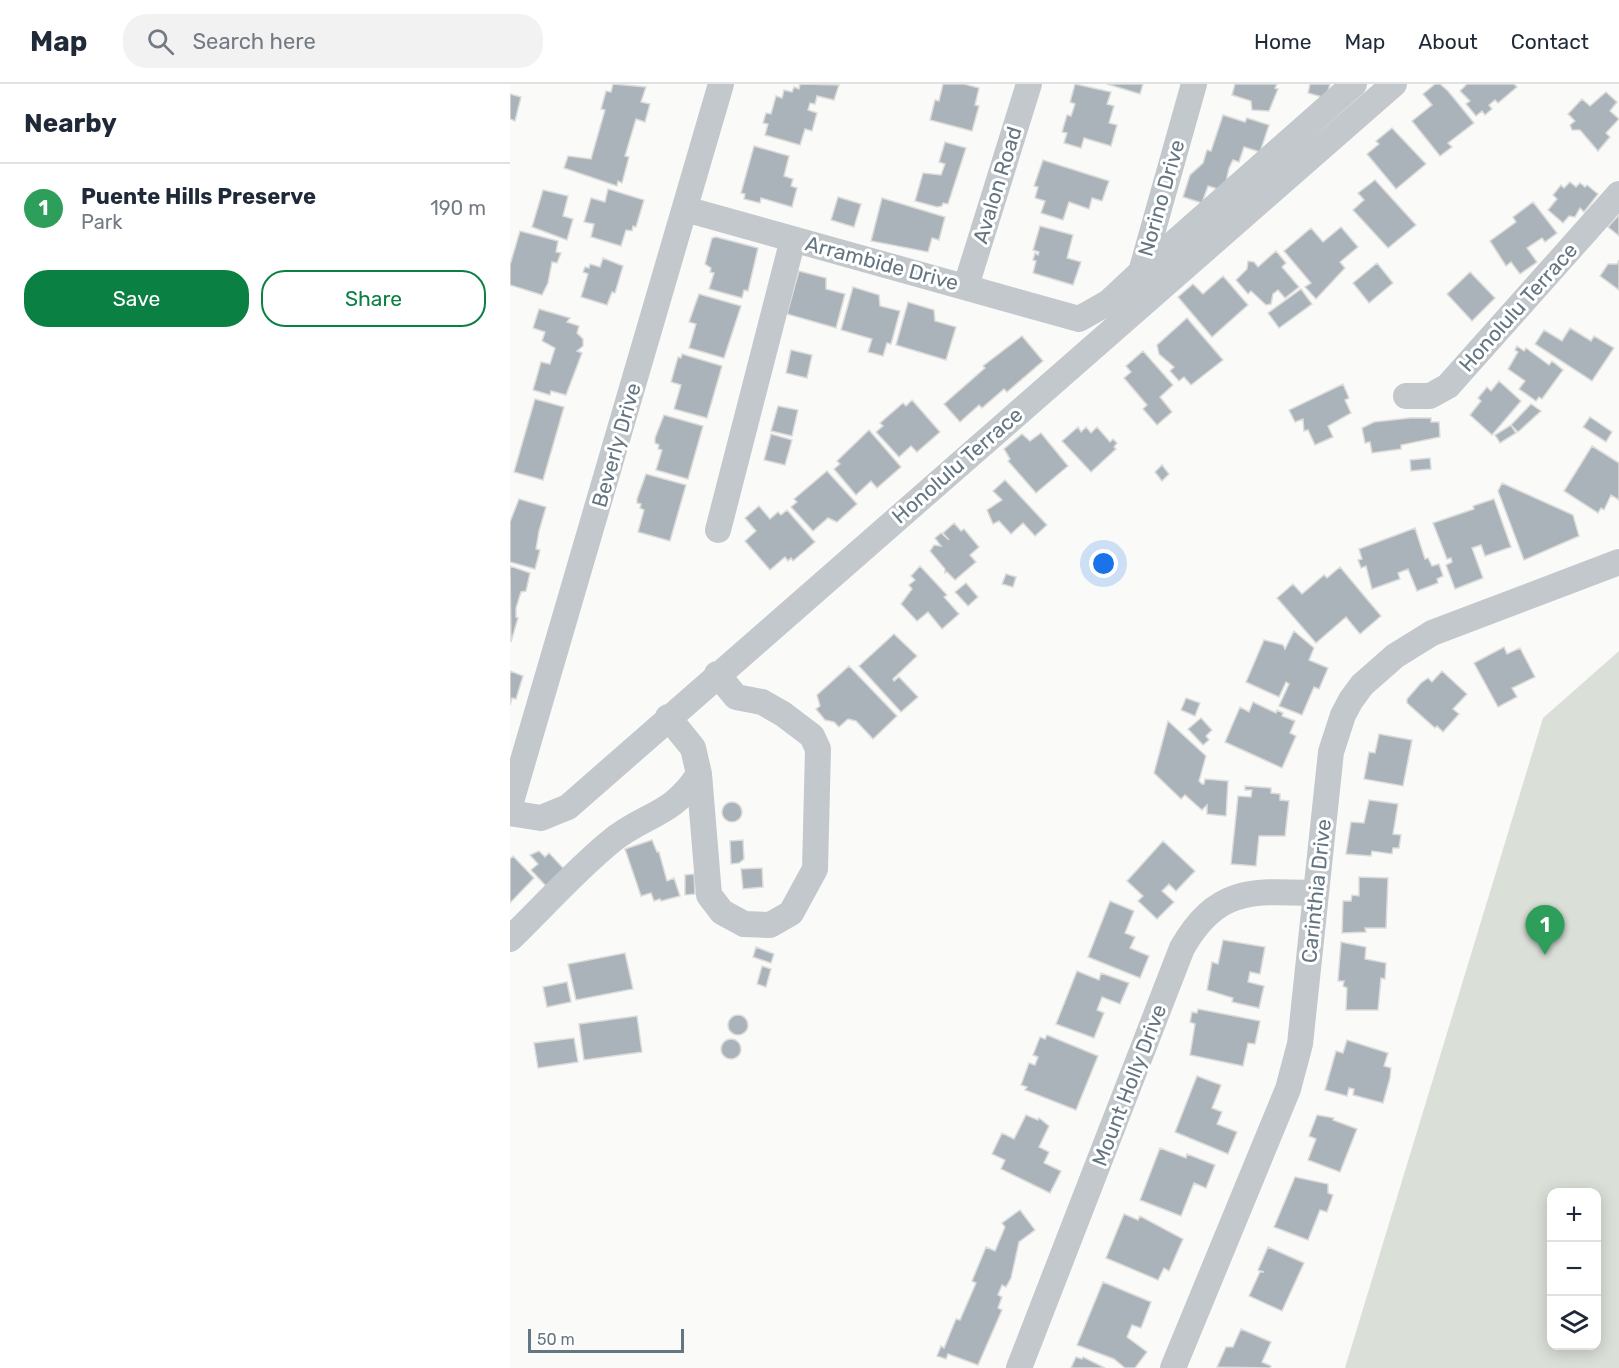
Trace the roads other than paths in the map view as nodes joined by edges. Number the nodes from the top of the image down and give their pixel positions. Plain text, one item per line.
1 (721, 84) edge
2 (1029, 84) edge
3 (1194, 84) edge
4 (1354, 84) edge
5 (1394, 84) edge
6 (1619, 195) edge
7 (685, 209) junction
8 (793, 239) junction
9 (1140, 272) junction
10 (966, 286) junction
11 (1079, 319) joint
12 (1406, 396) dead end
13 (718, 530) dead end
14 (1619, 562) edge
15 (717, 674) junction
16 (668, 717) junction
17 (699, 774) junction
18 (510, 805) edge
19 (510, 813) edge
20 (1315, 892) junction
21 (510, 939) edge
22 (1019, 1368) edge
23 (1173, 1368) edge

1 - 7 street, Beverly Drive
2 - 10 street, Avalon Road
3 - 9 street, Norino Drive
4 - 9 street
5 - 15 street, Honolulu Terrace
6 - 12 street, Honolulu Terrace
7 - 8 street, Arrambide Drive
7 - 18 street, Beverly Drive
8 - 10 street, Arrambide Drive
8 - 13 street
9 - 11 street, Norino Drive
10 - 11 street, Arrambide Drive
14 - 20 street, Carinthia Drive
15 - 16 street, Honolulu Terrace
15 - 17 street
16 - 17 street
16 - 19 street, Honolulu Terrace
17 - 21 street
20 - 22 street, Mount Holly Drive
20 - 23 street, Carinthia Drive

